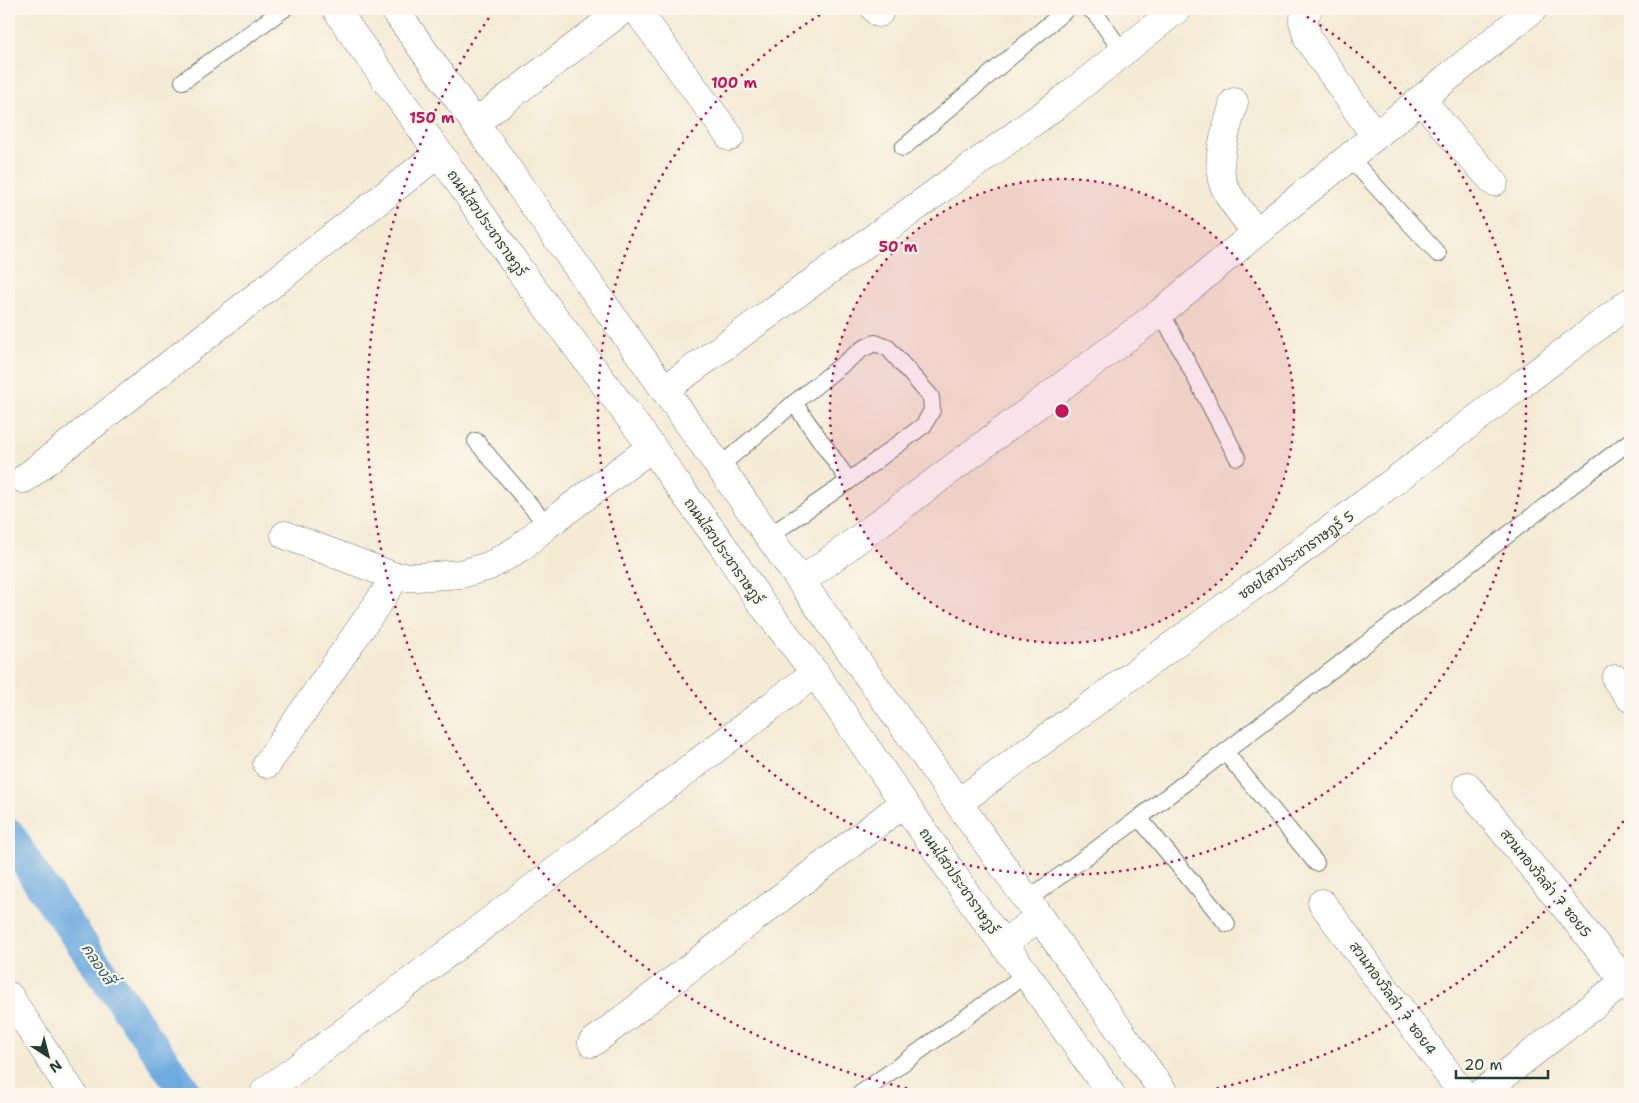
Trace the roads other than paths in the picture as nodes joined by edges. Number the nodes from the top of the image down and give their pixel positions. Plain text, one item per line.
1 (284, 9) edge
2 (336, 9) edge
3 (624, 9) edge
4 (636, 9) edge
5 (1067, 9) edge
6 (1089, 9) edge
7 (1177, 9) edge
8 (1308, 9) edge
9 (1533, 9) edge
10 (402, 12) edge
11 (1123, 53) junction
12 (183, 81) dead end
13 (1421, 99) junction
14 (1234, 102) dead end
15 (474, 123) junction
16 (1375, 136) junction
17 (730, 138) dead end
18 (903, 148) dead end
19 (439, 153) junction
20 (1349, 157) junction
21 (1494, 182) dead end
22 (1256, 232) junction
23 (1438, 254) dead end
24 (1630, 302) edge
25 (1161, 312) junction
26 (664, 390) junction
27 (794, 403) junction
28 (476, 442) dead end
29 (1630, 442) edge
30 (652, 447) junction
31 (1237, 457) dead end
32 (719, 467) junction
33 (24, 479) dead end
34 (849, 481) junction
35 (547, 525) junction
36 (285, 535) dead end
37 (769, 536) junction
38 (396, 577) junction
39 (801, 582) junction
40 (815, 672) junction
41 (1225, 752) junction
42 (267, 764) dead end
43 (1467, 786) dead end
44 (904, 803) junction
45 (958, 803) junction
46 (1139, 818) junction
47 (1316, 863) dead end
48 (1322, 903) dead end
49 (1033, 908) junction
50 (1226, 924) dead end
51 (1003, 944) junction
52 (1026, 974) junction
53 (1627, 979) edge
54 (9, 996) edge
55 (592, 1043) dead end
56 (265, 1091) dead end
57 (73, 1094) edge
58 (860, 1094) edge
59 (1111, 1094) edge
60 (1165, 1094) edge
61 (1463, 1094) edge
62 (1480, 1094) edge

1 - 12 lane
2 - 19 street, ถนนไสวประชาราษฎร์
3 - 15 street
4 - 17 street
5 - 18 lane
6 - 11 lane
7 - 11 street
8 - 16 street
9 - 13 street
10 - 15 street
11 - 26 street
13 - 16 street
13 - 21 street
14 - 22 street
15 - 26 street
16 - 20 street
19 - 30 street, ถนนไสวประชาราษฎร์
19 - 33 street
20 - 22 street
20 - 23 lane
22 - 25 street
24 - 45 street, ซอยไสวประชาราษฎร์ 5
25 - 31 lane
25 - 39 street
26 - 32 street
27 - 32 lane
27 - 34 lane
27 - 34 lane
28 - 35 lane
29 - 41 lane
30 - 35 street
30 - 40 street, ถนนไสวประชาราษฎร์
32 - 37 street
34 - 37 lane
35 - 38 street
36 - 38 street
37 - 39 street
38 - 42 street
39 - 45 street
40 - 44 street, ถนนไสวประชาราษฎร์
40 - 56 street
41 - 46 lane
41 - 47 lane
43 - 53 street, สวนทองวิลล่า 7 ซอย5
44 - 51 street, ถนนไสวประชาราษฎร์
44 - 55 street
45 - 49 street
46 - 49 lane
46 - 50 lane
48 - 61 street, สวนทองวิลล่า 7 ซอย4
49 - 51 street
49 - 60 street
51 - 52 street, ถนนไสวประชาราษฎร์
52 - 58 lane
52 - 59 street, ถนนไสวประชาราษฎร์
53 - 62 street
54 - 57 street

